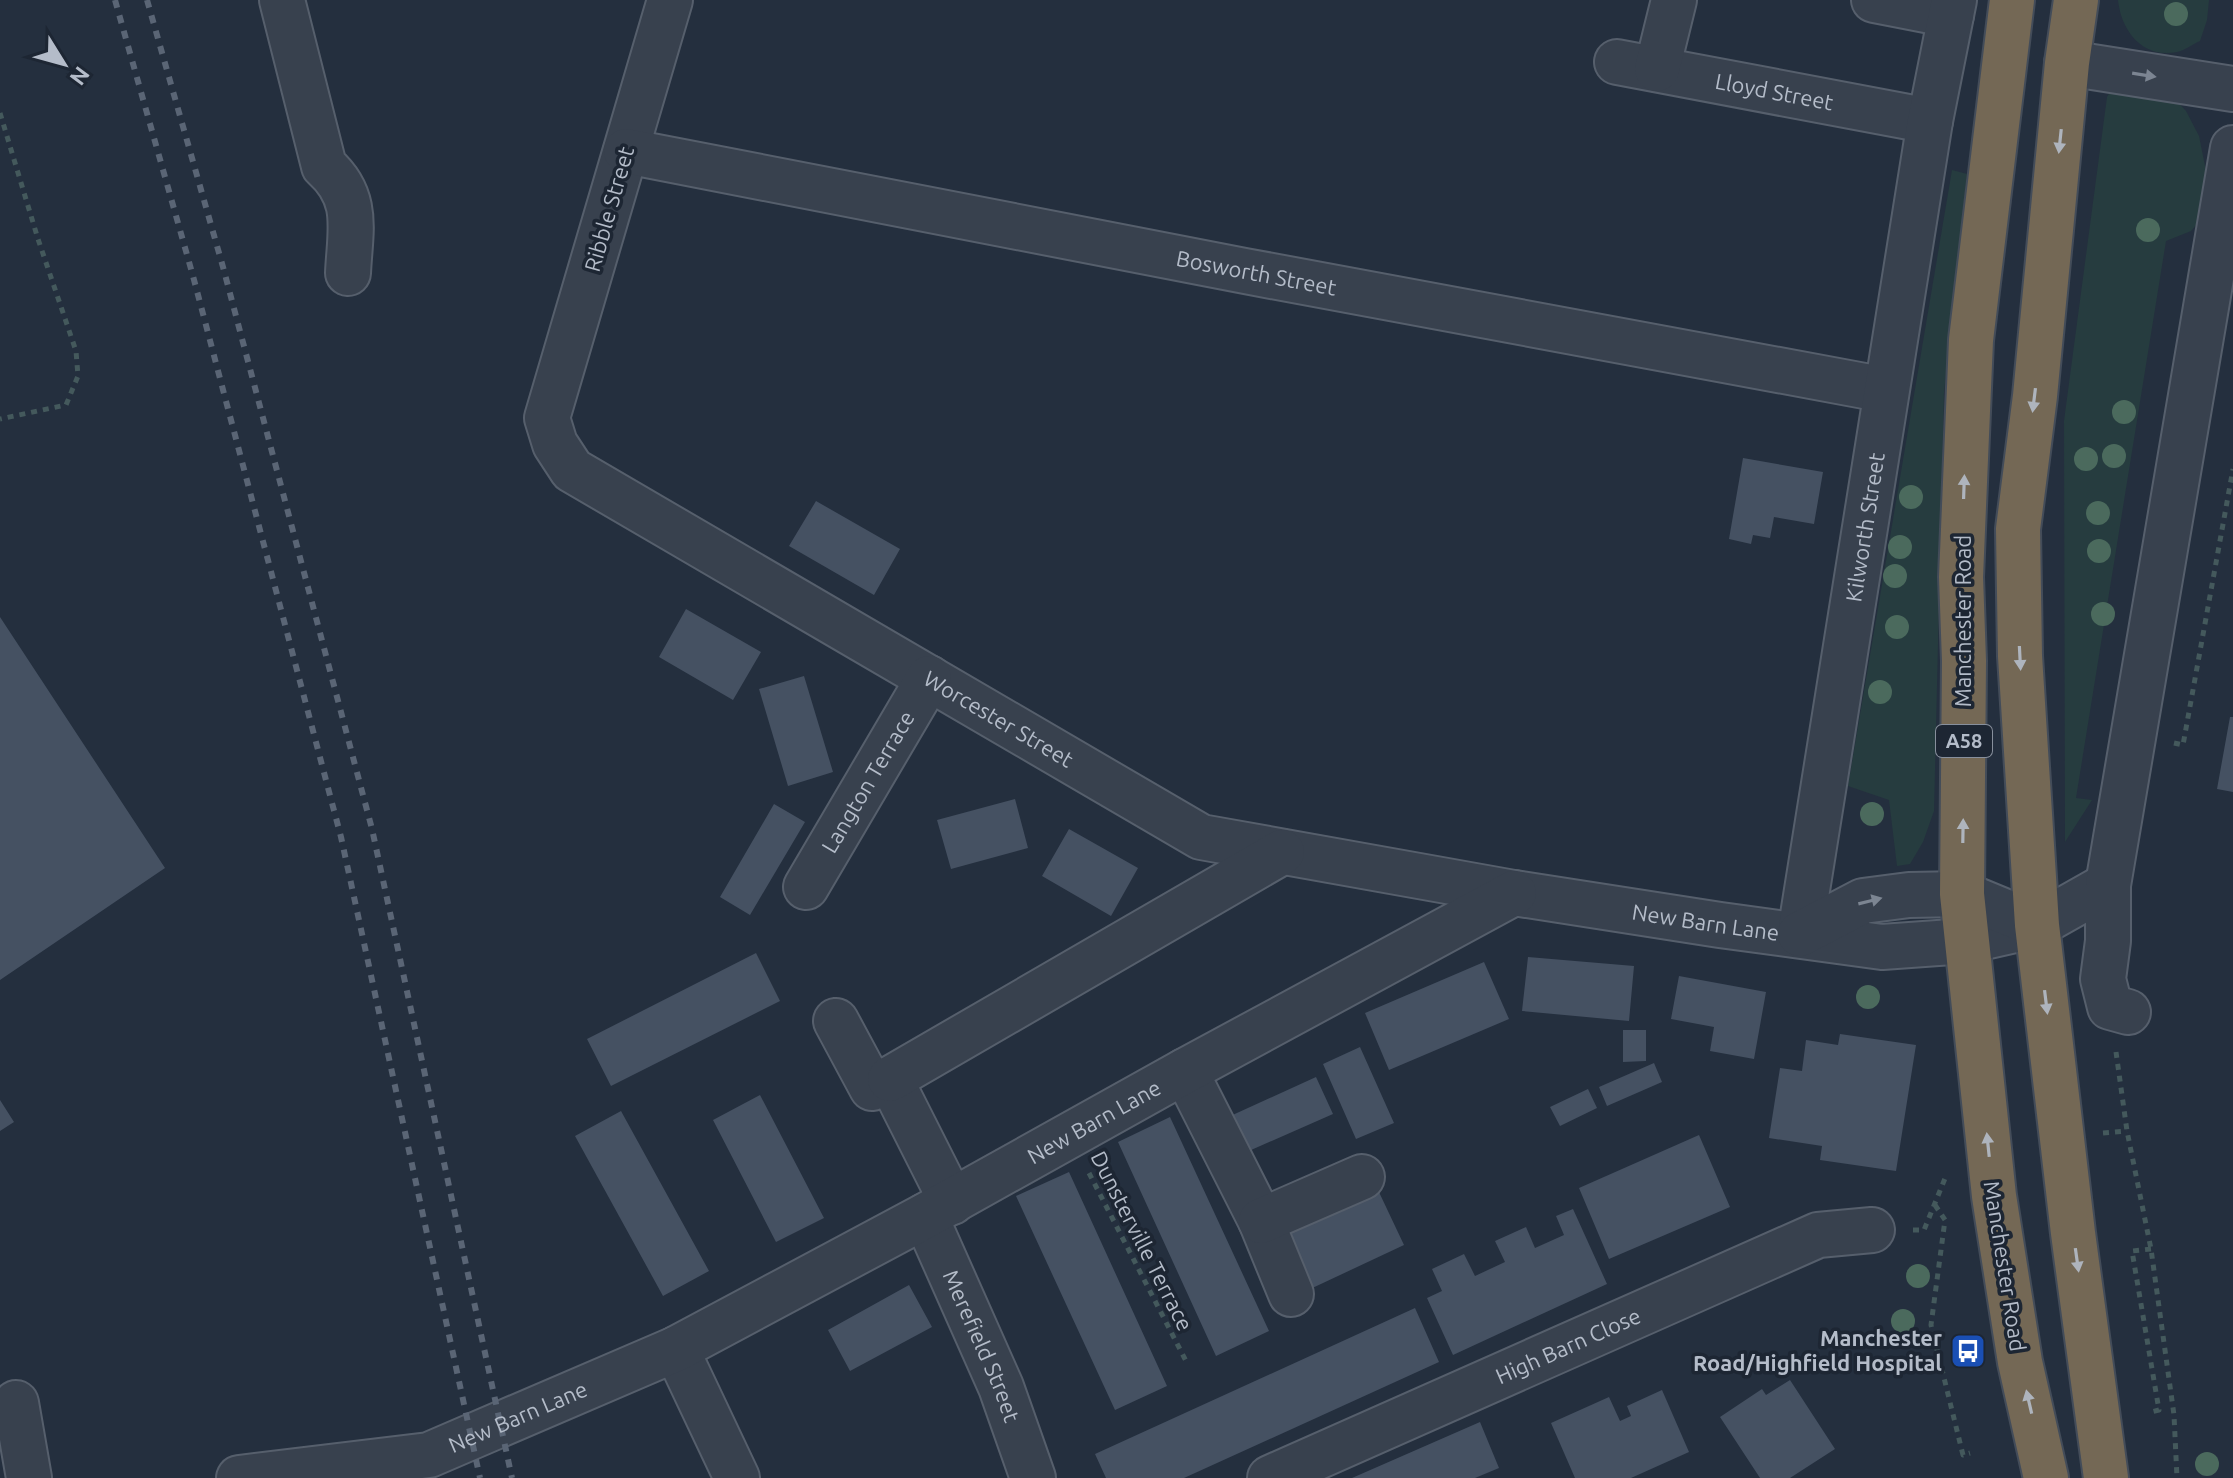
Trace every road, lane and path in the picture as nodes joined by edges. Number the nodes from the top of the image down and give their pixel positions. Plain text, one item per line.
1 (282, 0) edge
2 (670, 0) edge
3 (1674, 0) edge
4 (1874, 0) edge
5 (2012, 0) edge
6 (2076, 0) edge
7 (1952, 7) edge
8 (2067, 63) junction
9 (2233, 89) edge
10 (0, 113) edge
11 (1930, 121) junction
12 (2233, 148) edge
13 (626, 151) junction
14 (348, 273) dead end
15 (1886, 390) junction
16 (547, 418) joint
17 (0, 419) edge
18 (2233, 469) edge
19 (929, 678) junction
20 (2183, 745) dead end
21 (1282, 852) junction
22 (2108, 885) junction
23 (806, 887) dead end
24 (1514, 893) junction
25 (1962, 894) junction
26 (2037, 925) junction
27 (1800, 934) junction
28 (1966, 941) junction
29 (2119, 1010) joint
30 (836, 1021) dead end
31 (1185, 1071) junction
32 (890, 1079) junction
33 (2127, 1131) junction
34 (2092, 1134) dead end
35 (1070, 1135) junction
36 (1947, 1173) dead end
37 (1362, 1177) dead end
38 (1934, 1204) junction
39 (938, 1209) junction
40 (1261, 1221) junction
41 (1872, 1230) joint
42 (2151, 1249) junction
43 (1291, 1294) dead end
44 (676, 1349) junction
45 (1186, 1361) dead end
46 (16, 1403) dead end
47 (2151, 1412) dead end
48 (1970, 1453) dead end
49 (246, 1477) edge
50 (29, 1478) edge
51 (737, 1478) edge
52 (1033, 1478) edge
53 (1270, 1478) edge
54 (2046, 1478) edge
55 (2106, 1478) edge
56 (2177, 1478) edge

1 - 14 street
2 - 13 street, Ribble Street
3 - 11 street, Lloyd Street
4 - 7 street
25 -> 5 highway, Manchester Road / A58
6 - 8 highway, A58
7 - 11 street, Kilworth Street
8 -> 9 street
8 -> 26 highway, A58
10 - 17 path
11 - 15 street, Kilworth Street
12 - 22 street
13 - 15 street, Bosworth Street
13 - 16 street, Ribble Street
15 - 27 street, Kilworth Street
16 - 19 street, Worcester Street
18 - 20 path
19 - 21 street, Worcester Street
19 - 23 street, Langton Terrace
21 - 24 street, Worcester Street
21 - 32 street
22 - 26 street
22 - 29 street
24 - 27 street, New Barn Lane
24 - 31 street, New Barn Lane
25 - 26 street
27 -> 25 street
25 - 28 highway, Manchester Road / A58
26 - 28 street, New Barn Lane
26 -> 55 highway, A58
27 - 28 street, New Barn Lane
54 -> 28 highway, Manchester Road / A58
29 - 33 path
30 - 32 street
31 - 35 street, New Barn Lane
31 - 40 street
32 - 39 street, Merefield Street
33 - 34 path
33 - 42 path
35 - 39 street, New Barn Lane
35 - 45 path, Dunsterville Terrace
36 - 38 path
37 - 40 street
38 - 41 path
38 - 48 path
39 - 44 street, New Barn Lane
39 - 52 street, Merefield Street
40 - 43 street
41 - 53 street, High Barn Close
42 - 47 path
42 - 56 path
44 - 49 street, New Barn Lane
44 - 51 street
46 - 50 street

